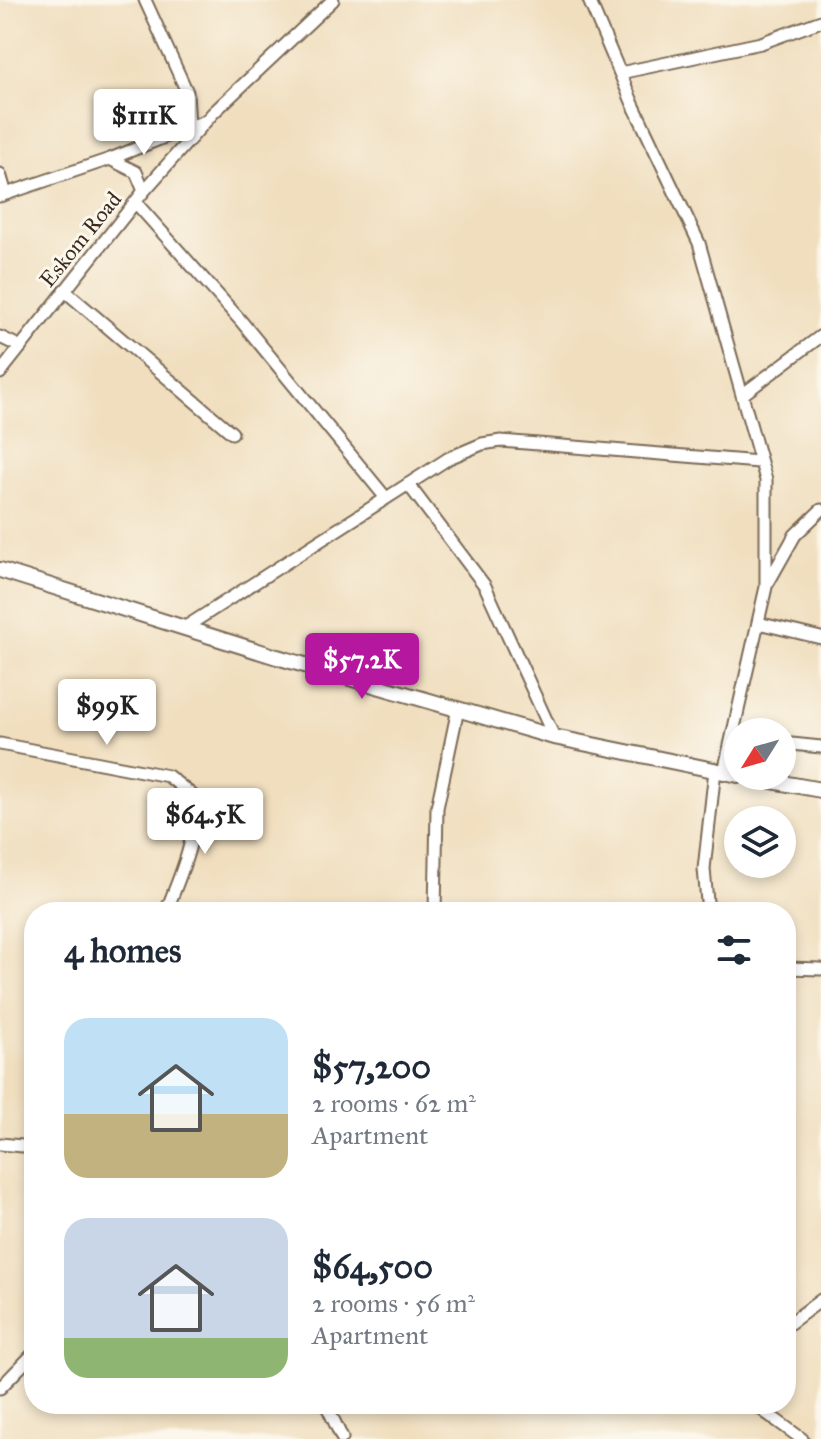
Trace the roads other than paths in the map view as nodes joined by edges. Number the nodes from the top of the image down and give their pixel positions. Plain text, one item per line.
1 (145, 0) edge
2 (333, 0) edge
3 (589, 0) edge
4 (821, 21) edge
5 (620, 73) junction
6 (207, 120) junction
7 (189, 128) junction
8 (110, 159) junction
9 (0, 174) edge
10 (144, 191) junction
11 (3, 195) edge
12 (136, 203) junction
13 (64, 290) junction
14 (821, 336) edge
15 (0, 337) edge
16 (21, 347) junction
17 (0, 373) edge
18 (742, 395) junction
19 (232, 433) dead end
20 (759, 462) junction
21 (408, 484) junction
22 (386, 498) junction
23 (821, 510) edge
24 (0, 570) edge
25 (766, 587) junction
26 (758, 623) junction
27 (184, 628) junction
28 (821, 638) edge
29 (458, 709) junction
30 (740, 718) edge
31 (554, 737) junction
32 (0, 744) edge
33 (796, 744) edge
34 (821, 747) edge
35 (724, 773) edge
36 (724, 782) edge
37 (796, 785) edge
38 (821, 790) edge
39 (170, 902) edge
40 (435, 902) edge
41 (707, 902) edge
42 (796, 968) edge
43 (821, 969) edge
44 (0, 1144) edge
45 (24, 1146) edge
46 (821, 1300) edge
47 (796, 1319) edge
48 (24, 1363) edge
49 (0, 1388) edge
50 (331, 1414) edge
51 (768, 1414) edge
52 (342, 1438) edge
53 (802, 1439) edge

1 - 7 street
2 - 6 street, Eskom Road
3 - 5 street
4 - 5 street
5 - 18 street
6 - 7 street
6 - 10 street, Eskom Road
7 - 8 street
8 - 10 street
8 - 11 street
9 - 11 street
10 - 12 street, Eskom Road
12 - 13 street, Eskom Road
12 - 22 street
13 - 16 street, Eskom Road
13 - 19 street
14 - 18 street
15 - 16 street
16 - 17 street, Eskom Road
18 - 20 street
20 - 21 street
20 - 25 street
21 - 22 street
21 - 31 street
22 - 27 street
23 - 25 street
24 - 27 street
25 - 26 street
26 - 28 street
26 - 30 street
27 - 29 street
29 - 31 street
29 - 40 street
31 - 35 street
32 - 39 street
33 - 34 street
36 - 41 street
37 - 38 street
42 - 43 street
44 - 45 street
46 - 47 street
48 - 49 street
50 - 52 street
51 - 53 street

